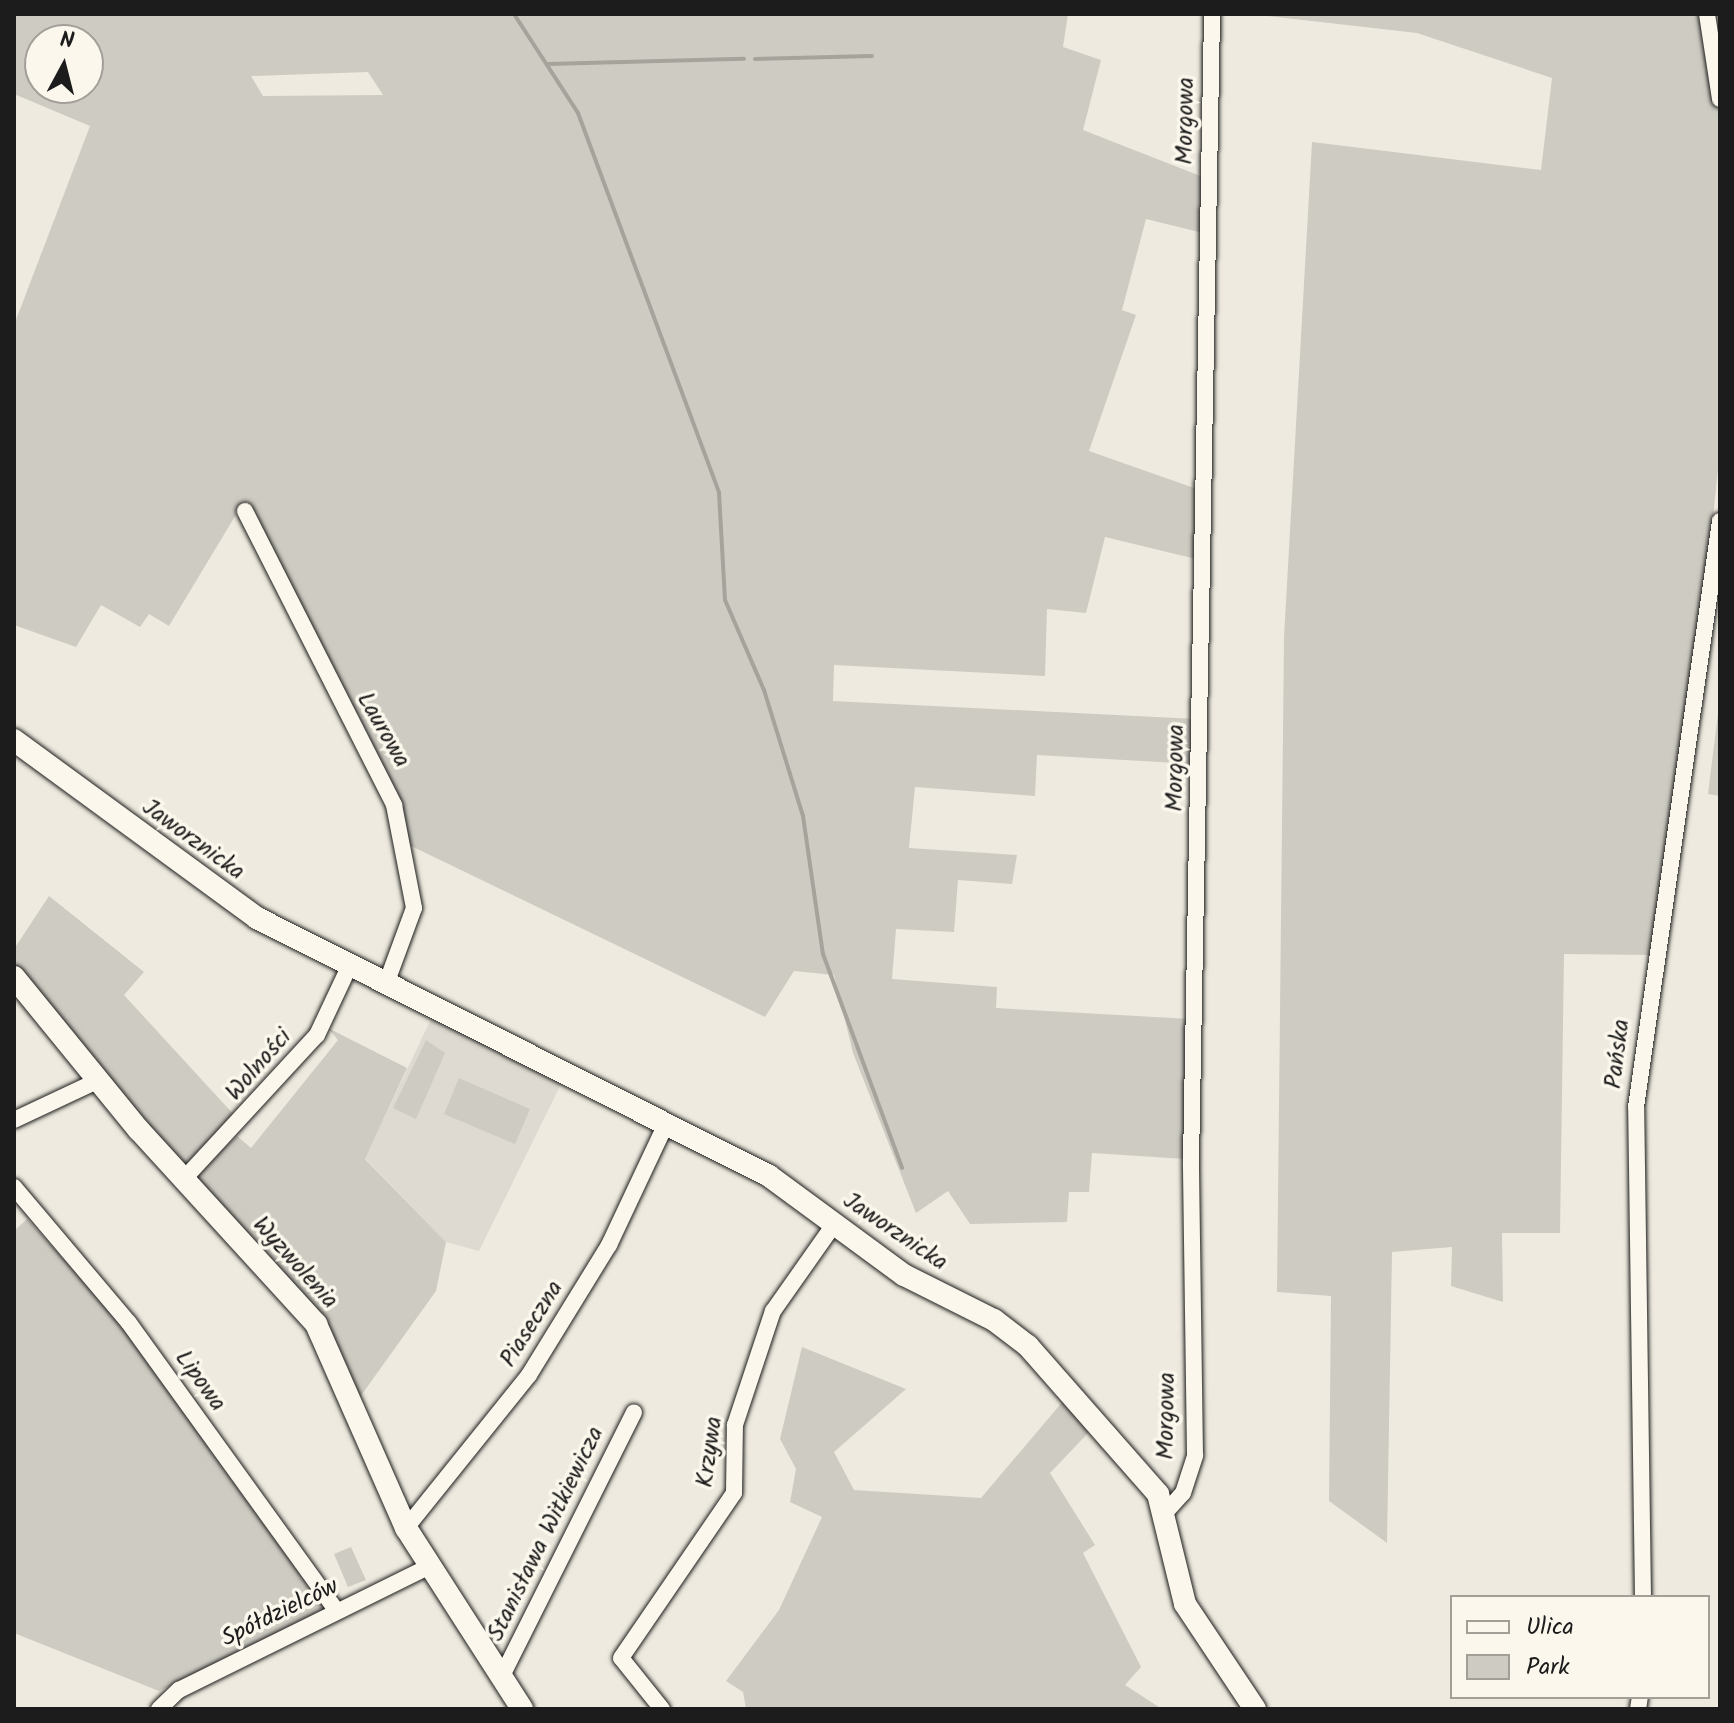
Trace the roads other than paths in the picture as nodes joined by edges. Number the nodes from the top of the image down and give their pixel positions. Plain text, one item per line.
1 (1212, 14) edge
2 (1707, 14) edge
3 (1720, 99) edge
4 (245, 511) dead end
5 (1720, 521) edge
6 (14, 740) edge
7 (349, 967) junction
8 (14, 977) edge
9 (386, 984) junction
10 (99, 1080) junction
11 (14, 1120) edge
12 (666, 1124) junction
13 (183, 1180) junction
14 (14, 1187) edge
15 (835, 1223) junction
16 (634, 1412) dead end
17 (1164, 1514) junction
18 (406, 1528) junction
19 (428, 1567) junction
20 (1643, 1595) edge
21 (337, 1611) junction
22 (501, 1678) junction
23 (159, 1709) edge
24 (522, 1709) edge
25 (662, 1709) edge
26 (1255, 1709) edge

1 - 17 street, Morgowa
2 - 3 street
4 - 9 street, Laurowa
5 - 20 street, Pańska
6 - 7 street, Jaworznicka
7 - 9 street, Jaworznicka
7 - 13 street, Wolności
8 - 10 street, Wyzwolenia
9 - 12 street, Jaworznicka
10 - 11 street
10 - 13 street, Wyzwolenia
12 - 15 street, Jaworznicka
12 - 18 street, Piaseczna
13 - 18 street, Wyzwolenia
14 - 21 street, Lipowa
15 - 17 street, Jaworznicka
15 - 25 street, Krzywa
16 - 22 street, Stanisława Witkiewicza
17 - 26 street, Jaworznicka
18 - 19 street, Wyzwolenia
19 - 21 street, Spółdzielców
19 - 22 street, Wyzwolenia
21 - 23 street, Spółdzielców
22 - 24 street, Wyzwolenia

